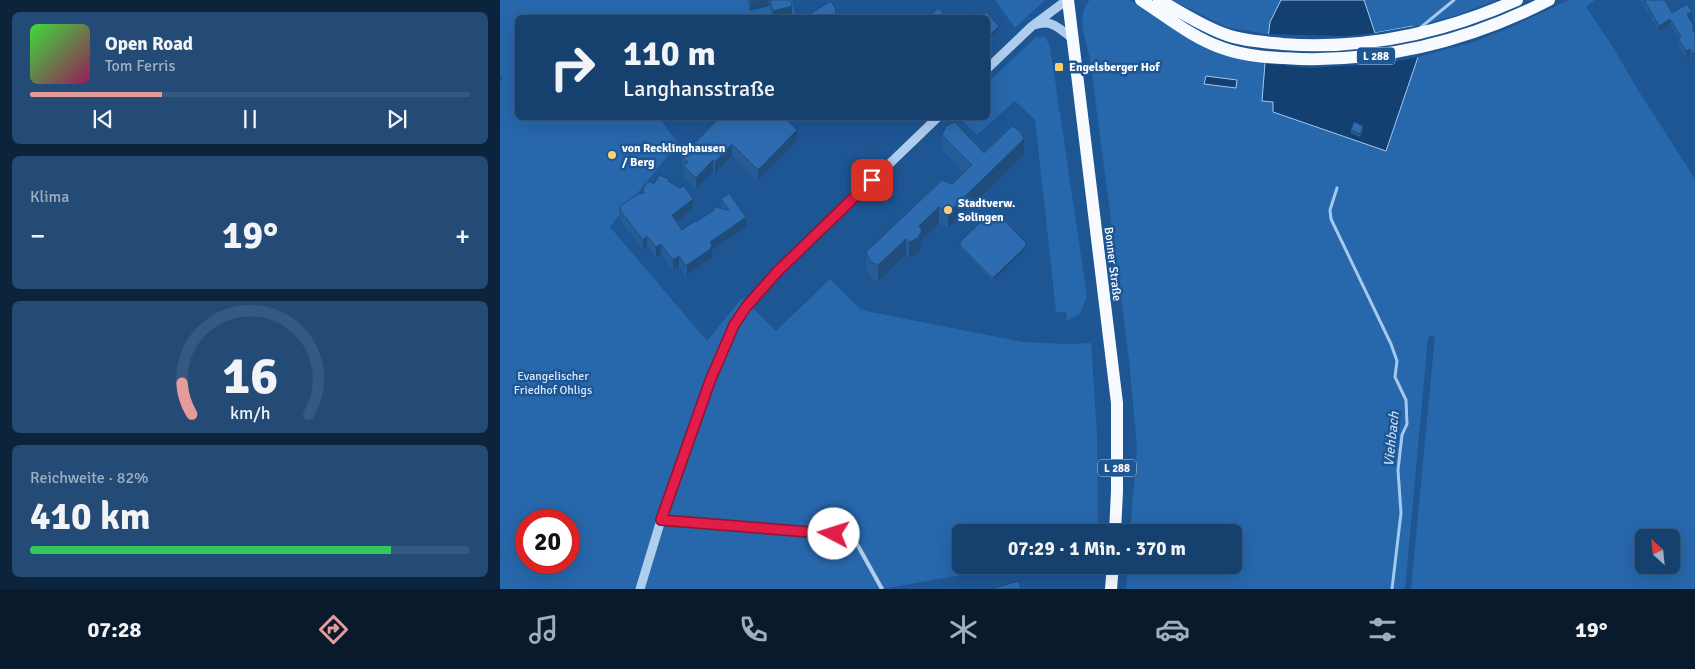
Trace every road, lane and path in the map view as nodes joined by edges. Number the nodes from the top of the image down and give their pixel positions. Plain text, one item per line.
1 (1068, 0) edge
2 (1141, 0) edge
3 (1159, 0) edge
4 (1517, 0) edge
5 (1549, 0) edge
6 (1032, 26) junction
7 (1072, 38) junction
8 (990, 66) edge
9 (935, 120) edge
10 (661, 520) junction
11 (1115, 524) edge
12 (1112, 574) edge
13 (640, 589) edge
14 (882, 589) edge
15 (1111, 589) edge

1 - 6 street
1 - 7 main road, Bonner Straße / L 288
2 - 5 main road, L 288
3 - 4 main road, L 288
6 - 7 street
6 - 8 street
7 - 11 main road, Bonner Straße / L 288
9 - 10 street
10 - 13 street
10 - 14 lane
12 - 15 main road

